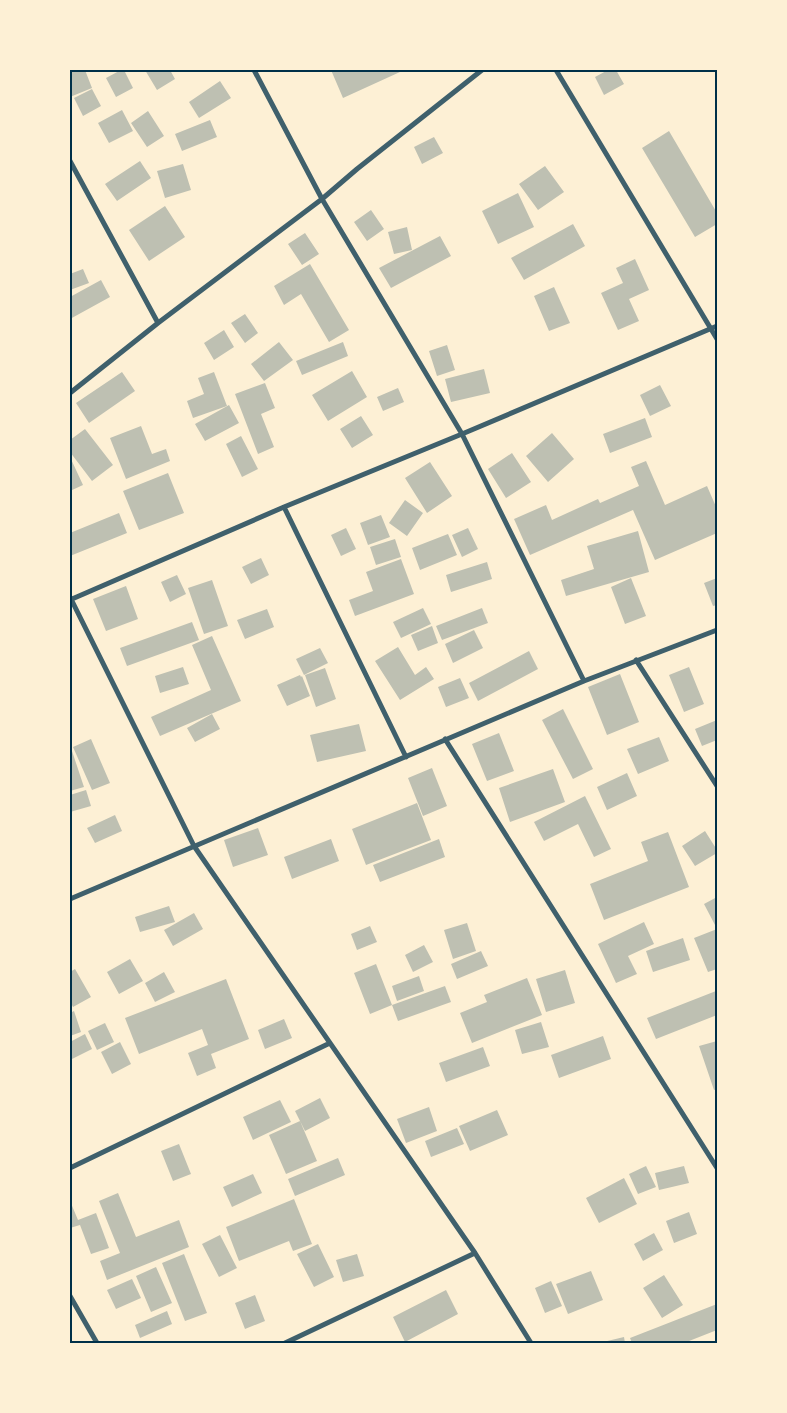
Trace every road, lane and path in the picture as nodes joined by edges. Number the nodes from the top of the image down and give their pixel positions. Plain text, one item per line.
1 (254, 70) edge
2 (482, 70) edge
3 (556, 70) edge
4 (70, 160) edge
5 (322, 199) junction
6 (158, 323) junction
7 (714, 328) edge
8 (717, 339) edge
9 (70, 392) edge
10 (462, 434) junction
11 (284, 507) junction
12 (71, 598) edge
13 (717, 630) edge
14 (636, 660) junction
15 (584, 681) junction
16 (445, 739) junction
17 (406, 757) junction
18 (717, 786) edge
19 (194, 846) junction
20 (70, 899) edge
21 (330, 1043) junction
22 (70, 1168) edge
23 (717, 1168) edge
24 (475, 1253) junction
25 (70, 1296) edge
26 (97, 1343) edge
27 (285, 1343) edge
28 (531, 1343) edge

1 - 5 street
2 - 5 street
3 - 7 street
4 - 6 street
5 - 6 street
5 - 10 street
6 - 9 street
7 - 8 street
7 - 10 street
10 - 11 street
10 - 15 street
11 - 12 street
11 - 17 street
12 - 19 street
13 - 14 street
14 - 15 street
14 - 18 street
15 - 16 street
16 - 17 street
16 - 23 street
17 - 19 street
19 - 20 street
19 - 21 street
21 - 22 street
21 - 24 street
24 - 27 street
24 - 28 street
25 - 26 street

